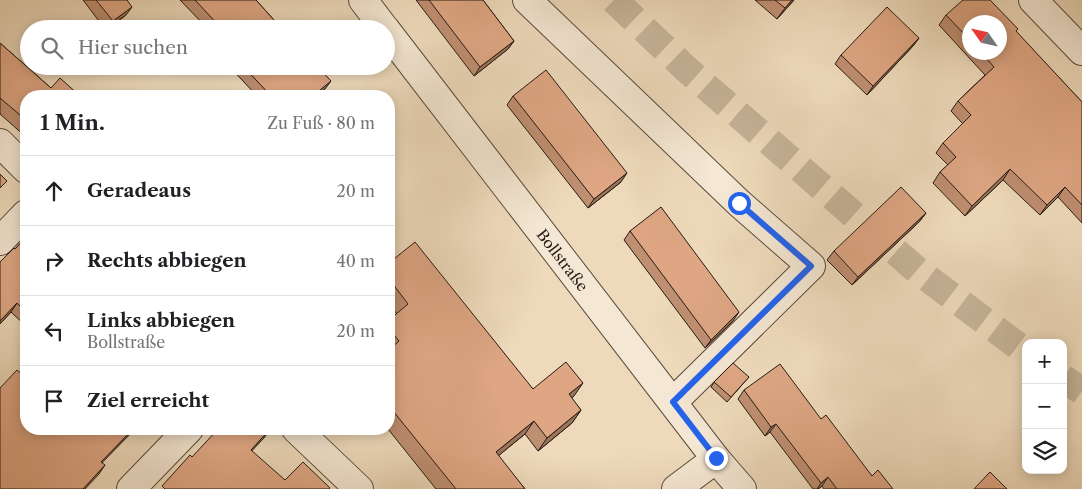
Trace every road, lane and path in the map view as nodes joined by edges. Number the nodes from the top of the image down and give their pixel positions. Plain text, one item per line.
1 (363, 0) edge
2 (527, 0) edge
3 (1033, 0) edge
4 (378, 20) edge
5 (395, 42) edge
6 (1082, 51) edge
7 (0, 144) edge
8 (20, 163) edge
9 (20, 220) edge
10 (0, 241) edge
11 (673, 402) junction
12 (183, 435) edge
13 (302, 435) edge
14 (716, 458) junction
15 (131, 489) edge
16 (359, 489) edge
17 (676, 489) edge
18 (742, 489) edge

1 - 4 street, Bollstraße
2 - 11 street
3 - 6 street
5 - 11 street, Bollstraße
7 - 8 street
9 - 10 street
11 - 14 street, Bollstraße
12 - 15 street
13 - 16 street
14 - 17 street
14 - 18 street, Bollstraße

